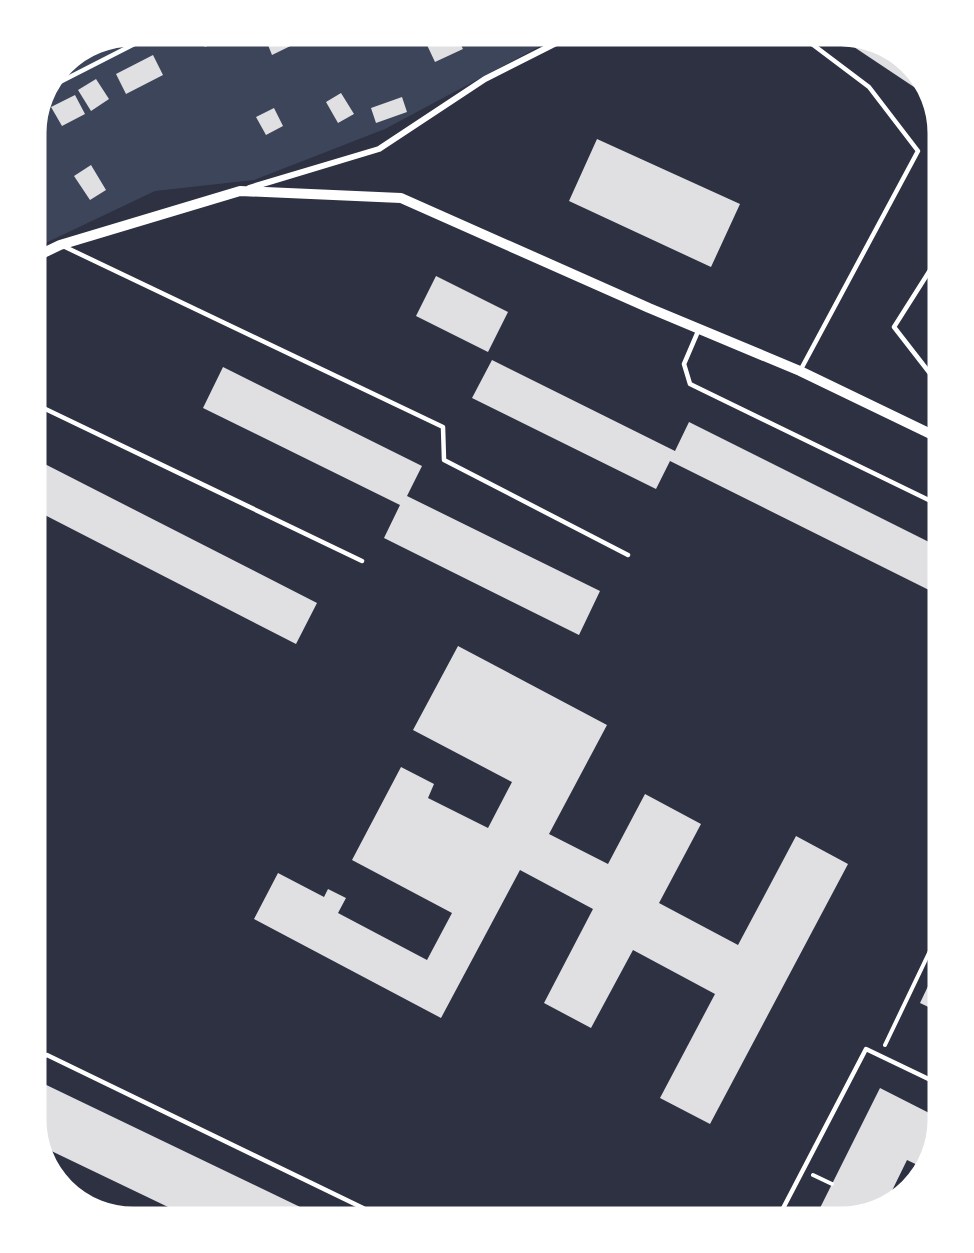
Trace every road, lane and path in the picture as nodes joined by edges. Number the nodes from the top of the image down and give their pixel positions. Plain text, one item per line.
1 (130, 45) edge
2 (552, 45) edge
3 (813, 45) edge
4 (63, 81) edge
5 (240, 191) junction
6 (60, 245) junction
7 (45, 252) edge
8 (929, 272) edge
9 (699, 329) junction
10 (800, 371) junction
11 (929, 373) edge
12 (45, 409) edge
13 (929, 433) edge
14 (929, 500) edge
15 (628, 555) dead end
16 (362, 561) dead end
17 (929, 953) edge
18 (880, 1055) junction
19 (45, 1056) edge
20 (929, 1079) edge
21 (361, 1208) edge
22 (783, 1208) edge

1 - 4 lane
2 - 5 street
3 - 10 lane
5 - 6 street
5 - 9 street
6 - 7 street
6 - 15 lane
8 - 11 lane
9 - 10 street
9 - 14 lane
10 - 13 street
12 - 16 lane
17 - 18 path
18 - 20 lane
18 - 22 lane
19 - 21 lane

